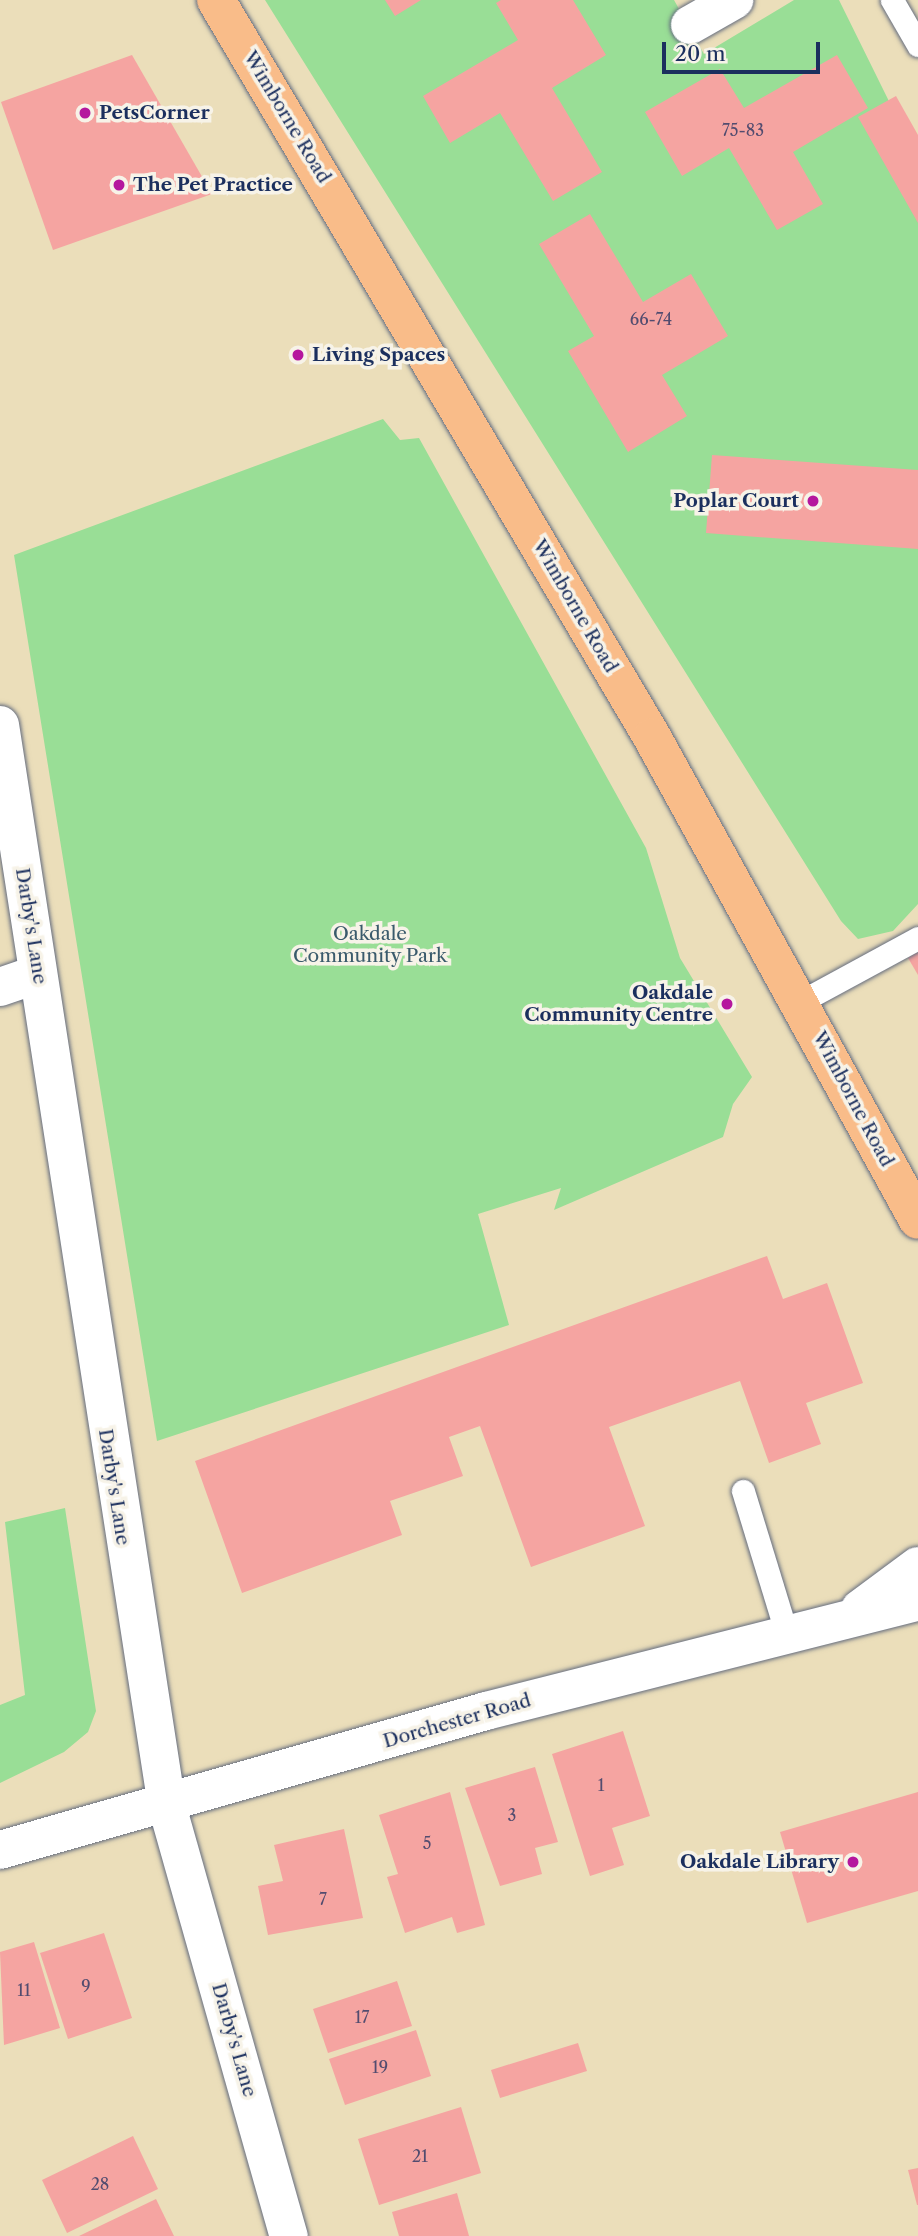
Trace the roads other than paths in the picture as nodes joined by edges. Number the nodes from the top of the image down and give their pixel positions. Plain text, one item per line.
1 (216, 0) edge
2 (734, 0) edge
3 (891, 0) edge
4 (690, 25) dead end
5 (918, 45) edge
6 (0, 725) edge
7 (918, 939) edge
8 (38, 974) junction
9 (0, 988) edge
10 (800, 1002) junction
11 (918, 1220) edge
12 (743, 1491) dead end
13 (918, 1566) edge
14 (918, 1602) edge
15 (852, 1615) junction
16 (786, 1632) junction
17 (167, 1806) junction
18 (0, 1850) edge
19 (289, 2236) edge

1 - 10 highway, Wimborne Road
2 - 4 street
3 - 5 lane
6 - 8 street, Darby's Lane
7 - 10 lane
8 - 9 street
8 - 17 street, Darby's Lane
10 - 11 highway, Wimborne Road
12 - 16 lane
13 - 15 street
14 - 15 street, Dorchester Road
15 - 16 street, Dorchester Road
16 - 17 street, Dorchester Road
17 - 18 street, Dorchester Road
17 - 19 street, Darby's Lane

